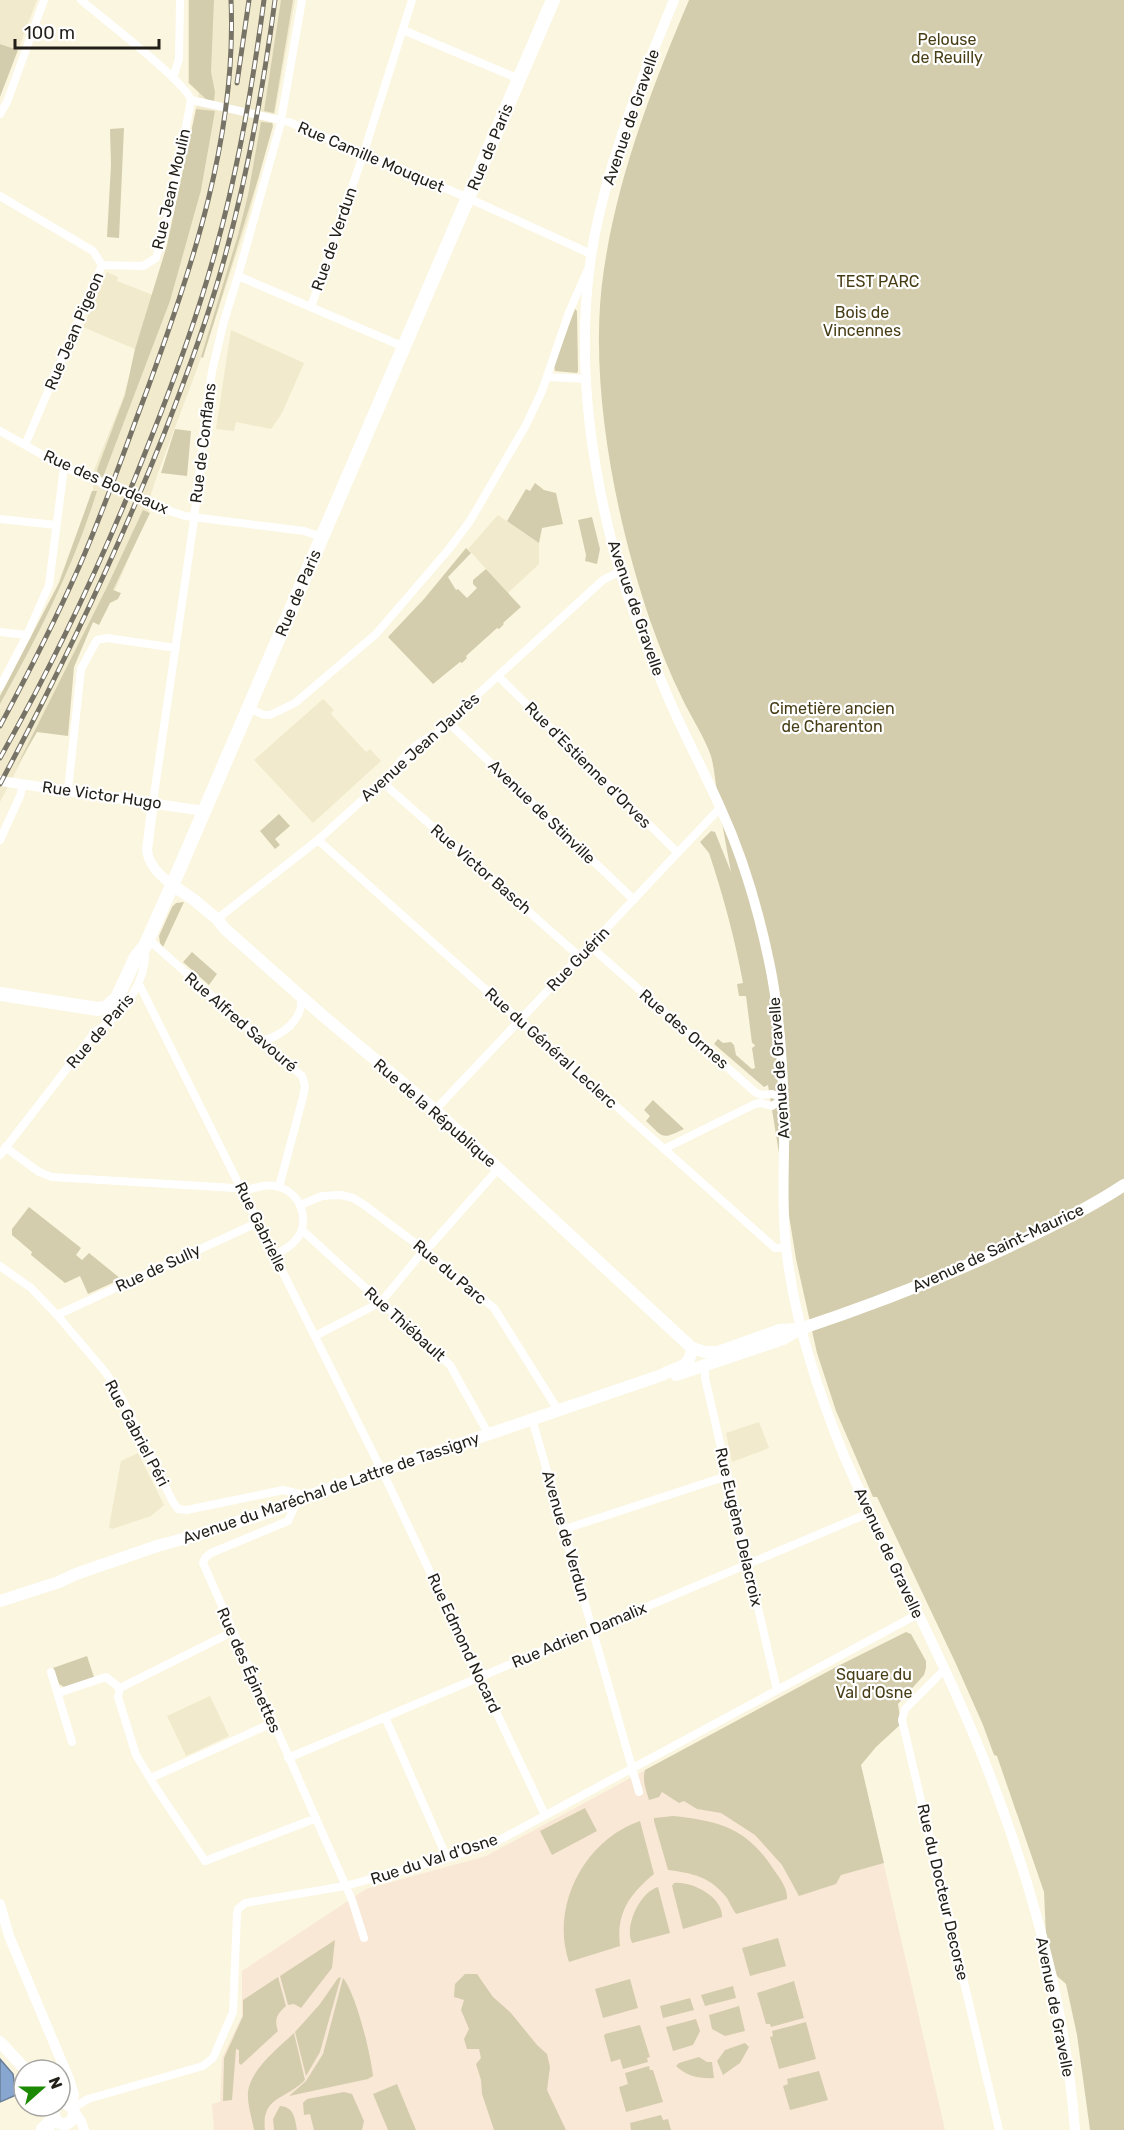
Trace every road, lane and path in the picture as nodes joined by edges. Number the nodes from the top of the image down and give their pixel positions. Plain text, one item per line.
1 (44, 0) edge
2 (81, 0) edge
3 (180, 0) edge
4 (302, 0) edge
5 (412, 0) edge
6 (553, 0) edge
7 (674, 0) edge
8 (403, 30) junction
9 (173, 78) junction
10 (519, 79) junction
11 (191, 100) junction
12 (0, 114) edge
13 (277, 118) junction
14 (363, 155) junction
15 (0, 196) edge
16 (468, 198) junction
17 (591, 254) junction
18 (102, 265) junction
19 (238, 276) junction
20 (581, 296) junction
21 (311, 307) junction
22 (404, 347) junction
23 (547, 377) junction
24 (587, 379) junction
25 (0, 431) edge
26 (25, 445) junction
27 (64, 467) junction
28 (193, 516) junction
29 (0, 519) edge
30 (56, 525) junction
31 (322, 537) junction
32 (620, 571) junction
33 (0, 632) edge
34 (27, 635) junction
35 (176, 648) junction
36 (498, 676) junction
37 (0, 687) edge
38 (249, 708) junction
39 (450, 724) junction
40 (5, 781) edge
41 (382, 782) junction
42 (23, 784) junction
43 (68, 790) junction
44 (153, 802) junction
45 (720, 808) junction
46 (204, 811) junction
47 (0, 840) edge
48 (318, 840) junction
49 (678, 854) junction
50 (172, 885) junction
51 (634, 900) junction
52 (217, 919) junction
53 (146, 942) junction
54 (590, 946) junction
55 (580, 957) junction
56 (139, 984) junction
57 (0, 994) edge
58 (300, 995) junction
59 (520, 1020) junction
60 (261, 1040) junction
61 (784, 1098) junction
62 (758, 1099) junction
63 (435, 1110) junction
64 (664, 1149) junction
65 (3, 1151) edge
66 (499, 1168) junction
67 (1124, 1185) edge
68 (279, 1187) junction
69 (242, 1188) junction
70 (300, 1205) junction
71 (259, 1222) junction
72 (302, 1230) junction
73 (786, 1247) junction
74 (424, 1250) junction
75 (275, 1255) junction
76 (0, 1266) edge
77 (381, 1302) junction
78 (57, 1315) junction
79 (800, 1329) junction
80 (315, 1336) junction
81 (693, 1348) junction
82 (718, 1352) junction
83 (701, 1366) junction
84 (662, 1375) junction
85 (558, 1410) junction
86 (532, 1419) junction
87 (489, 1435) junction
88 (382, 1471) junction
89 (727, 1476) junction
90 (302, 1499) junction
91 (869, 1513) junction
92 (565, 1529) junction
93 (748, 1564) junction
94 (0, 1601) edge
95 (918, 1614) junction
96 (593, 1629) junction
97 (232, 1632) junction
98 (944, 1670) junction
99 (51, 1672) dead end
100 (480, 1677) junction
101 (120, 1688) junction
102 (777, 1690) junction
103 (58, 1693) junction
104 (385, 1717) junction
105 (272, 1723) junction
106 (72, 1742) dead end
107 (288, 1758) junction
108 (632, 1768) junction
109 (151, 1778) junction
110 (639, 1792) dead end
111 (545, 1815) junction
112 (314, 1819) junction
113 (447, 1858) junction
114 (345, 1886) junction
115 (0, 1904) edge
116 (364, 1938) dead end
117 (0, 2042) edge
118 (15, 2058) edge
119 (60, 2058) edge
120 (72, 2106) edge
121 (72, 2110) edge
122 (72, 2118) edge
123 (58, 2122) edge
124 (43, 2130) edge
125 (84, 2130) edge
126 (999, 2130) edge
127 (1075, 2130) edge

1 - 12 street
2 - 9 street
3 - 9 street
4 - 13 street, Rue de Conflans
5 - 8 street, Rue de Verdun
6 - 10 main road, Rue de Paris
7 - 17 street, Avenue de Gravelle
8 - 10 street
8 - 14 street, Rue de Verdun
9 - 11 street
10 - 16 main road, Rue de Paris
11 - 13 street, Rue Camille Mouquet
11 - 18 street, Rue Jean Moulin
13 - 14 street, Rue Camille Mouquet
13 - 19 street, Rue de Conflans
14 - 16 street, Rue Camille Mouquet
14 - 21 street, Rue de Verdun
15 - 18 street, Rue Jean Pigeon
16 - 17 street, Rue Camille Mouquet
16 - 22 main road, Rue de Paris
17 - 20 street, Avenue de Gravelle
18 - 26 street, Rue Jean Pigeon
19 - 21 street
19 - 28 street, Rue de Conflans
20 - 23 street
20 - 24 street, Avenue de Gravelle
21 - 22 street
22 - 31 main road, Rue de Paris
23 - 24 street
23 - 38 street
24 - 32 street, Avenue de Gravelle
25 - 26 street, Rue des Bordeaux
26 - 27 street, Rue des Bordeaux
27 - 28 street, Rue des Bordeaux
27 - 30 street
28 - 31 street, Rue des Bordeaux
28 - 35 street, Rue de Conflans
29 - 30 street
30 - 34 street
31 - 38 main road, Rue de Paris
32 - 36 street, Avenue Jean Jaurès
32 - 45 street, Avenue de Gravelle
33 - 34 street
34 - 37 street
35 - 43 street
35 - 44 street, Rue de Conflans
36 - 39 street, Avenue Jean Jaurès
36 - 49 street, Rue d'Estienne d'Orves
38 - 46 main road, Rue de Paris
39 - 41 street, Avenue Jean Jaurès
39 - 51 street, Avenue de Stinville
40 - 42 street, Rue Victor Hugo
41 - 48 street, Avenue Jean Jaurès
41 - 55 street, Rue Victor Basch
42 - 43 street, Rue Victor Hugo
42 - 47 street
43 - 44 street, Rue Victor Hugo
44 - 46 street, Rue Victor Hugo
44 - 50 street, Rue de Conflans
45 - 49 street, Rue Guérin
45 - 61 street, Avenue de Gravelle
46 - 50 main road, Rue de Paris
48 - 52 street, Avenue Jean Jaurès
48 - 59 street, Rue du Général Leclerc
49 - 51 street, Rue Guérin
50 - 52 main road, Rue de la République
50 - 53 main road, Rue de Paris
51 - 54 street, Rue Guérin
52 - 58 main road, Rue de la République
53 - 56 street, Rue de Paris
53 - 57 main road
53 - 60 street, Rue Alfred Savouré
54 - 55 street, Rue Guérin
54 - 62 street, Rue des Ormes
55 - 59 street, Rue Guérin
56 - 65 street, Rue de Paris
56 - 69 street, Rue Gabrielle
58 - 60 street
58 - 63 main road, Rue de la République
59 - 63 street, Rue Guérin
59 - 64 street, Rue du Général Leclerc
60 - 68 street, Rue Alfred Savouré
61 - 62 street
61 - 73 street, Avenue de Gravelle
62 - 64 street
63 - 66 main road, Rue de la République
64 - 73 street, Rue du Général Leclerc
65 - 69 street
66 - 74 street
66 - 81 main road, Rue de la République
67 - 79 main road, Avenue de Saint-Maurice
68 - 69 street
68 - 70 street
69 - 71 street, Rue Gabrielle
70 - 72 street
70 - 74 street, Rue du Parc
71 - 75 street, Rue Gabrielle
71 - 78 street, Rue de Sully
72 - 75 street
72 - 77 street, Rue Thiébault
73 - 79 street, Avenue de Gravelle
74 - 77 street
74 - 85 street, Rue du Parc
75 - 80 street, Rue Gabrielle
76 - 78 street, Rue Gabriel Péri
77 - 80 street
77 - 87 street, Rue Thiébault
78 - 90 street, Rue Gabriel Péri
79 - 82 main road
79 - 83 main road, Avenue du Maréchal de Lattre de Tassigny
79 - 91 street, Avenue de Gravelle
80 - 88 street, Rue Gabrielle
81 - 82 main road
81 - 84 main road, Avenue du Maréchal de Lattre de Tassigny
82 - 83 street
83 - 84 main road, Avenue du Maréchal de Lattre de Tassigny
83 - 89 street, Rue Eugène Delacroix
84 - 85 main road, Avenue du Maréchal de Lattre de Tassigny
85 - 86 main road, Avenue du Maréchal de Lattre de Tassigny
86 - 87 main road, Avenue du Maréchal de Lattre de Tassigny
86 - 92 street, Avenue de Verdun
87 - 88 main road, Avenue du Maréchal de Lattre de Tassigny
88 - 90 main road, Avenue du Maréchal de Lattre de Tassigny
88 - 100 street, Rue Edmond Nocard
89 - 92 street
89 - 93 street, Rue Eugène Delacroix
90 - 94 main road, Avenue du Maréchal de Lattre de Tassigny
90 - 97 street, Rue des Épinettes
91 - 93 street, Rue Adrien Damalix
91 - 95 street, Avenue de Gravelle
92 - 96 street, Avenue de Verdun
93 - 96 street, Rue Adrien Damalix
93 - 102 street, Rue Eugène Delacroix
95 - 98 street, Avenue de Gravelle
95 - 102 street, Rue du Val d'Osne
96 - 100 street, Rue Adrien Damalix
96 - 108 street, Avenue de Verdun
97 - 101 street
97 - 105 street, Rue des Épinettes
98 - 126 street, Rue du Docteur Decorse
98 - 127 street, Avenue de Gravelle
99 - 103 street
100 - 104 street, Rue Adrien Damalix
100 - 111 street, Rue Edmond Nocard
101 - 103 street
101 - 109 street
102 - 108 street, Rue du Val d'Osne
103 - 106 street
104 - 107 street, Rue Adrien Damalix
104 - 113 street
105 - 107 street, Rue des Épinettes
105 - 109 street
107 - 112 street, Rue des Épinettes
108 - 110 street, Avenue de Verdun
108 - 111 street, Rue du Val d'Osne
109 - 112 street
111 - 113 street, Rue du Val d'Osne
112 - 114 street, Rue des Épinettes
113 - 114 street, Rue du Val d'Osne
114 - 116 street, Rue des Épinettes
114 - 120 street, Rue du Val d'Osne
115 - 119 street
117 - 118 main road
121 - 125 street
122 - 123 main road
123 - 124 highway

